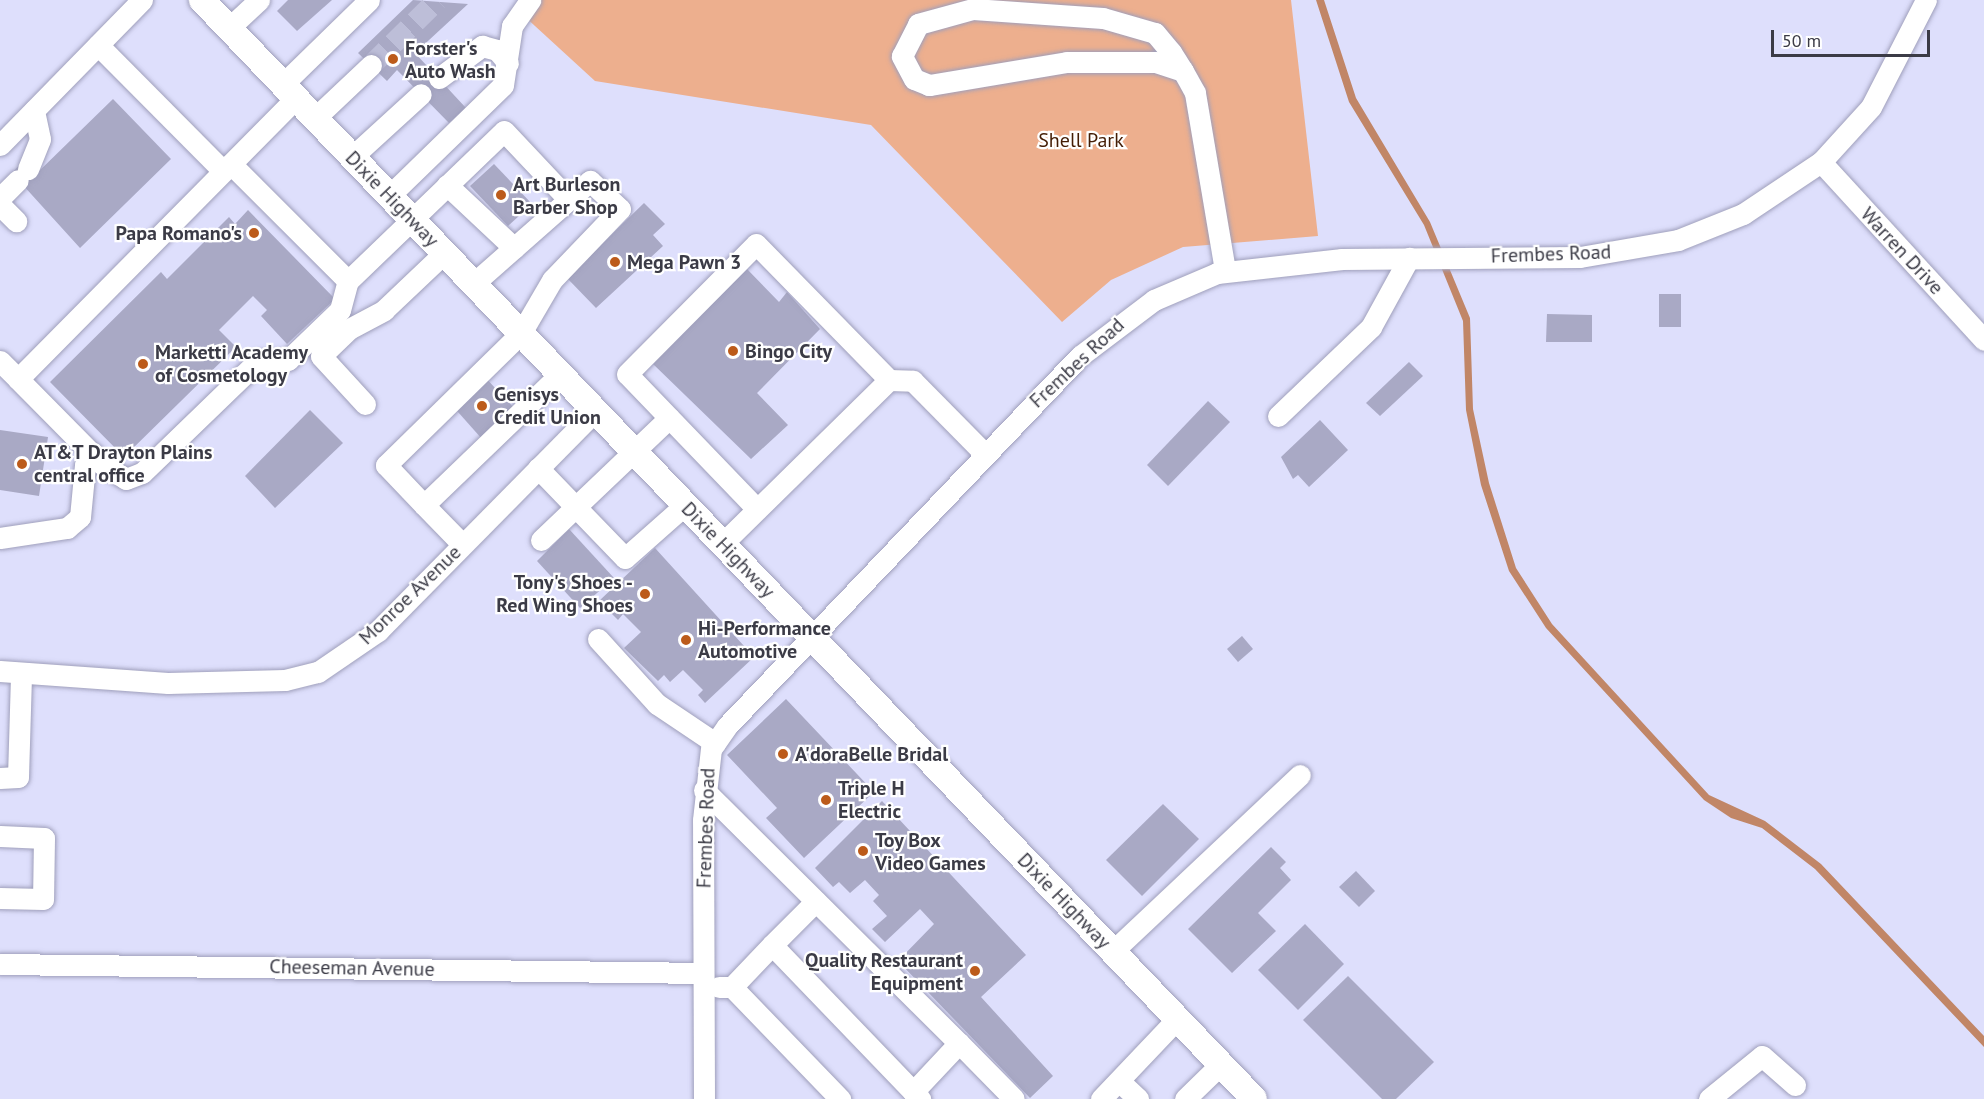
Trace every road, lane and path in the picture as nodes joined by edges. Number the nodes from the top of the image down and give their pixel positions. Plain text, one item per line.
1 (142, 0) edge
2 (202, 0) edge
3 (275, 0) edge
4 (369, 0) edge
5 (530, 0) edge
6 (1926, 0) edge
7 (257, 2) edge
8 (229, 28) junction
9 (98, 45) junction
10 (508, 63) junction
11 (371, 65) tunnel mouth
12 (1183, 71) junction
13 (439, 78) dead end
14 (289, 91) junction
15 (421, 94) dead end
16 (33, 111) junction
17 (315, 118) junction
18 (0, 145) edge
19 (352, 157) junction
20 (1821, 162) junction
21 (227, 167) junction
22 (447, 185) junction
23 (389, 196) junction
24 (0, 198) edge
25 (569, 200) junction
26 (0, 205) edge
27 (16, 220) dead end
28 (412, 220) junction
29 (514, 248) junction
30 (444, 253) junction
31 (1408, 258) junction
32 (1225, 271) junction
33 (348, 281) junction
34 (473, 284) junction
35 (521, 333) junction
36 (1984, 340) edge
37 (0, 361) edge
38 (560, 374) junction
39 (18, 379) junction
40 (889, 380) junction
41 (365, 404) dead end
42 (595, 411) junction
43 (1278, 416) dead end
44 (669, 418) junction
45 (634, 452) junction
46 (93, 454) junction
47 (985, 454) junction
48 (538, 468) junction
49 (424, 505) junction
50 (685, 505) junction
51 (576, 507) junction
52 (757, 509) junction
53 (0, 538) edge
54 (541, 540) dead end
55 (462, 544) junction
56 (722, 544) junction
57 (811, 637) junction
58 (597, 639) dead end
59 (10, 672) edge
60 (715, 742) junction
61 (1300, 775) dead end
62 (0, 778) edge
63 (704, 790) junction
64 (0, 836) edge
65 (0, 898) edge
66 (816, 901) junction
67 (772, 945) junction
68 (1112, 952) junction
69 (0, 964) edge
70 (704, 980) junction
71 (732, 987) junction
72 (1177, 1019) junction
73 (959, 1043) junction
74 (1221, 1064) junction
75 (1119, 1081) junction
76 (1795, 1085) dead end
77 (916, 1095) edge
78 (704, 1099) edge
79 (840, 1099) edge
80 (1014, 1099) edge
81 (1101, 1099) edge
82 (1138, 1099) edge
83 (1185, 1099) edge
84 (1254, 1099) edge
85 (1709, 1099) edge

1 - 9 street
2 - 8 main road, Dixie Highway
3 - 7 street
4 - 14 street
5 - 10 street
6 - 20 street, Frembes Road
7 - 8 street
8 - 14 main road, Dixie Highway
9 - 16 street
9 - 21 street
10 - 13 street
10 - 23 street
11 - 17 street
12 - 12 street
12 - 32 street
14 - 17 main road, Dixie Highway
14 - 21 street
15 - 19 street
16 - 18 street
16 - 24 street
17 - 19 main road, Dixie Highway
19 - 23 main road, Dixie Highway
20 - 31 street, Frembes Road
20 - 36 street, Warren Drive
21 - 33 street
21 - 39 street
22 - 25 street
22 - 28 street
22 - 29 street
23 - 28 main road, Dixie Highway
25 - 29 street
25 - 35 street
26 - 27 street
28 - 30 main road, Dixie Highway
28 - 33 street
29 - 34 street
30 - 34 main road, Dixie Highway
30 - 41 street
31 - 32 street, Frembes Road
31 - 43 street
32 - 47 street, Frembes Road
33 - 46 street
34 - 35 main road, Dixie Highway
35 - 38 main road, Dixie Highway
35 - 49 street
37 - 39 street
38 - 42 main road, Dixie Highway
38 - 49 street
39 - 46 street
40 - 44 street
40 - 47 street
40 - 52 street
42 - 45 main road, Dixie Highway
42 - 48 street, Monroe Avenue
44 - 45 street
44 - 52 street
45 - 50 main road, Dixie Highway
45 - 51 street
46 - 53 street
47 - 57 street, Frembes Road
48 - 51 street
48 - 55 street, Monroe Avenue
49 - 55 street
50 - 51 street
50 - 56 main road, Dixie Highway
51 - 54 street
52 - 56 street
55 - 59 street, Monroe Avenue
56 - 57 main road, Dixie Highway
57 - 60 street, Frembes Road
57 - 68 main road, Dixie Highway
58 - 60 street
59 - 62 street
60 - 63 street, Frembes Road
61 - 68 street
63 - 66 street
63 - 70 street, Frembes Road
64 - 65 street
66 - 67 street
66 - 73 street
67 - 71 street
67 - 77 street
68 - 72 main road, Dixie Highway
69 - 70 street, Cheeseman Avenue
70 - 71 street, Cheeseman Avenue
70 - 78 street, Frembes Road
71 - 79 street
72 - 74 main road, Dixie Highway
72 - 75 street
73 - 77 street
73 - 80 street
74 - 83 street
74 - 84 main road, Dixie Highway
75 - 81 street
75 - 82 street
76 - 85 street

